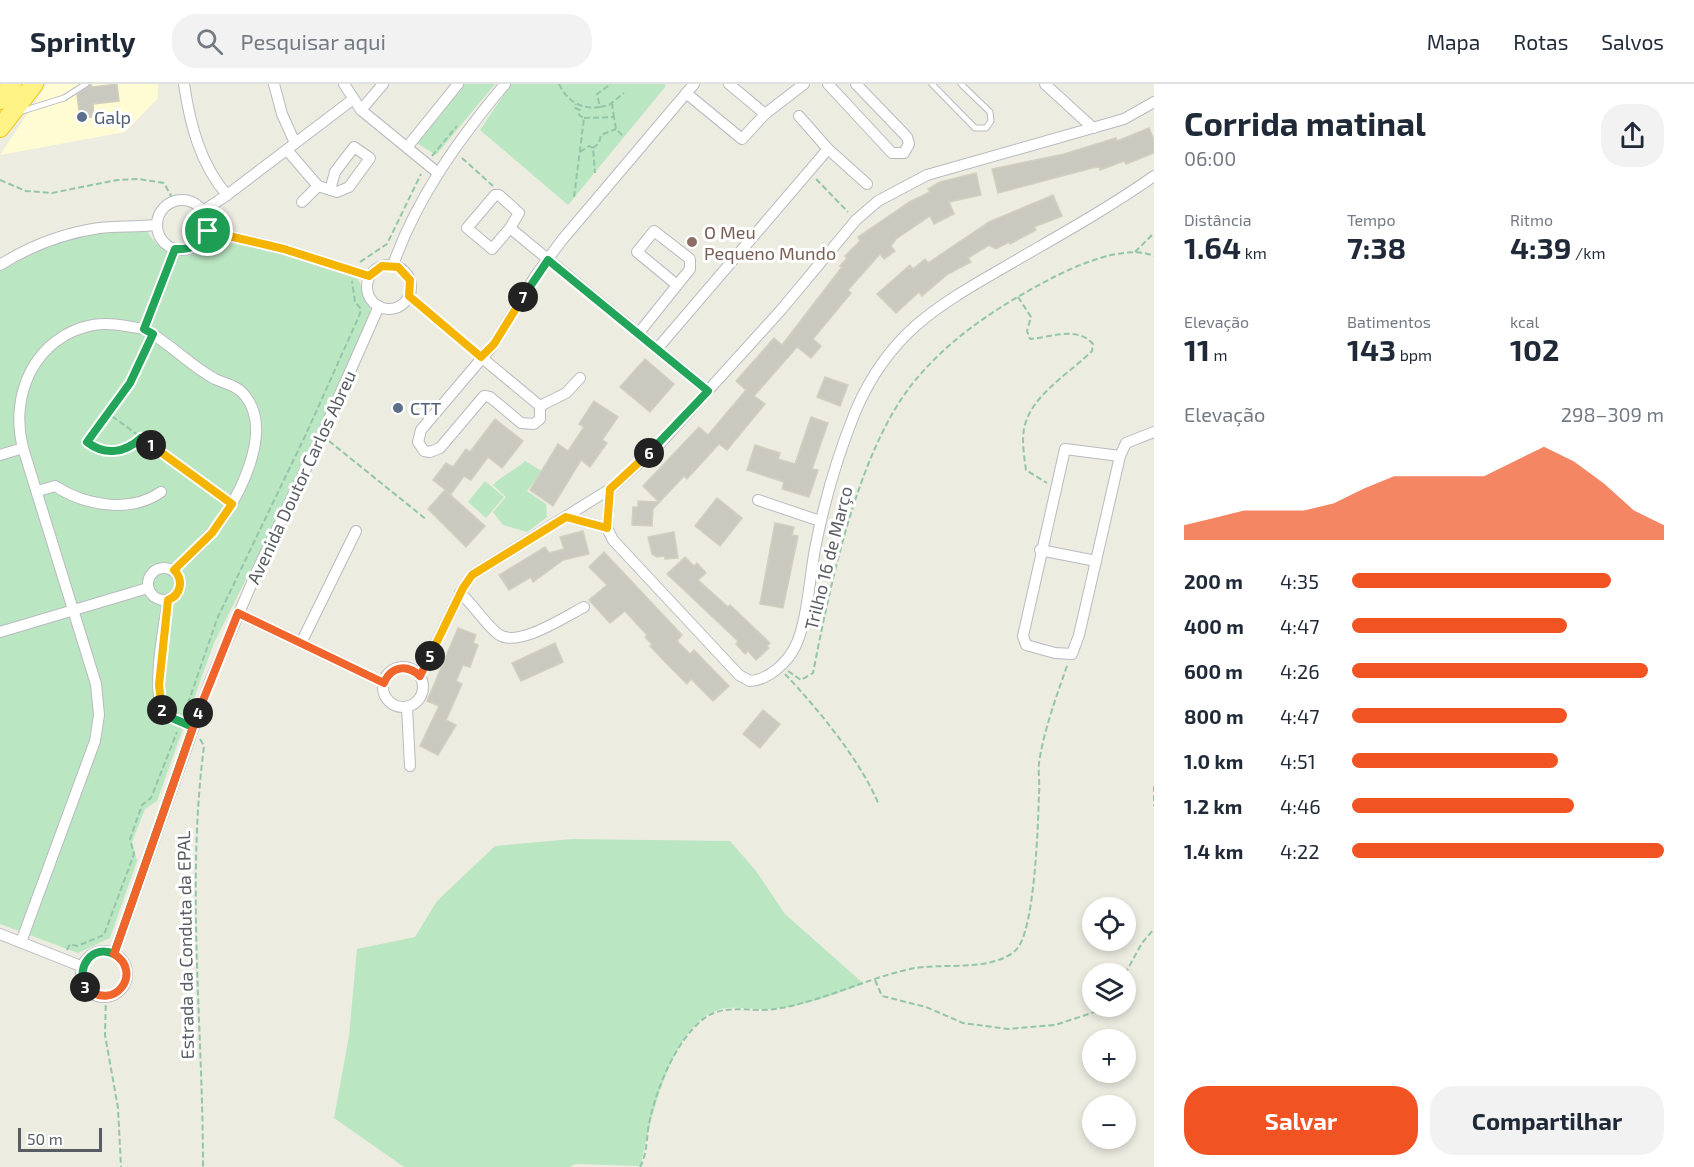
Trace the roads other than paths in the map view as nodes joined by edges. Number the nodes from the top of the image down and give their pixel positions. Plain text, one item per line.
1 (12, 84) edge
2 (34, 84) edge
3 (86, 84) edge
4 (184, 84) edge
5 (274, 84) edge
6 (344, 84) edge
7 (382, 84) edge
8 (458, 84) edge
9 (505, 84) edge
10 (694, 84) edge
11 (729, 84) edge
12 (804, 84) edge
13 (828, 84) edge
14 (856, 84) edge
15 (932, 84) edge
16 (961, 84) edge
17 (1045, 84) edge
18 (686, 93) junction
19 (352, 100) junction
20 (1154, 102) edge
21 (361, 110) junction
22 (3, 114) edge
23 (765, 114) junction
24 (799, 116) dead end
25 (1093, 128) junction
26 (408, 146) junction
27 (291, 147) junction
28 (828, 149) junction
29 (438, 173) junction
30 (1154, 176) edge
31 (867, 183) dead end
32 (318, 186) junction
33 (330, 190) dead end
34 (227, 195) junction
35 (302, 202) dead end
36 (203, 211) junction
37 (155, 225) junction
38 (510, 228) junction
39 (208, 231) junction
40 (175, 249) junction
41 (548, 260) junction
42 (0, 265) edge
43 (393, 265) junction
44 (369, 276) junction
45 (677, 285) junction
46 (409, 296) junction
47 (379, 306) junction
48 (149, 331) junction
49 (638, 334) junction
50 (657, 349) junction
51 (481, 357) junction
52 (580, 378) dead end
53 (708, 391) junction
54 (540, 406) junction
55 (1154, 432) edge
56 (23, 448) junction
57 (0, 455) edge
58 (1120, 456) junction
59 (610, 489) junction
60 (38, 491) junction
61 (161, 492) dead end
62 (758, 500) dead end
63 (566, 517) junction
64 (820, 521) junction
65 (607, 528) junction
66 (356, 531) dead end
67 (1040, 550) junction
68 (1096, 561) junction
69 (174, 570) junction
70 (148, 588) junction
71 (460, 593) junction
72 (168, 600) junction
73 (585, 607) dead end
74 (73, 611) junction
75 (238, 613) junction
76 (0, 632) edge
77 (301, 643) junction
78 (420, 676) junction
79 (384, 683) junction
80 (407, 707) junction
81 (193, 727) junction
82 (410, 766) dead end
83 (0, 934) edge
84 (21, 942) junction
85 (114, 954) junction
86 (83, 967) junction

1 - 22 highway
2 - 22 highway
3 - 22 lane
4 - 34 street
5 - 27 street
6 - 19 street
7 - 21 street
8 - 26 street
9 - 29 street
10 - 18 street
11 - 23 street
12 - 23 street
13 - 14 street
15 - 16 lane
17 - 25 street
18 - 23 street
18 - 41 street
19 - 21 street
19 - 27 street
20 - 25 street
21 - 26 street
24 - 28 street
25 - 53 street
26 - 29 street
27 - 32 street
27 - 34 street
28 - 31 street
28 - 50 street
29 - 43 street
30 - 64 street
32 - 33 street
32 - 35 street
34 - 36 street
36 - 37 street
36 - 39 street
37 - 40 street
37 - 42 street
38 - 38 street
38 - 41 street
39 - 40 street
39 - 44 street
40 - 48 street
41 - 49 street
41 - 51 street
43 - 44 street
43 - 46 street
44 - 47 street
45 - 45 street
45 - 49 street
46 - 47 street
46 - 51 lane
47 - 75 street, Avenida Doutor Carlos Abreu
48 - 56 street
48 - 69 street
49 - 50 street
50 - 53 street
51 - 54 street
51 - 54 street
52 - 54 street
53 - 59 street
55 - 58 street
56 - 57 street
56 - 60 street
58 - 67 street
58 - 68 street
59 - 63 street
59 - 65 street
60 - 61 street
60 - 74 street
62 - 64 street
63 - 65 street
63 - 71 street
64 - 65 street
66 - 77 street
67 - 68 street
67 - 68 street
69 - 70 street
69 - 72 street
70 - 72 street
70 - 74 street
71 - 73 street
71 - 78 street
72 - 81 street
74 - 76 street
74 - 84 street
75 - 77 street
75 - 81 street, Avenida Doutor Carlos Abreu
77 - 79 street
78 - 79 street
78 - 80 street
79 - 80 street
80 - 82 street
81 - 85 street, Avenida Doutor Carlos Abreu
83 - 84 street
84 - 86 street
85 - 86 street
85 - 86 street

